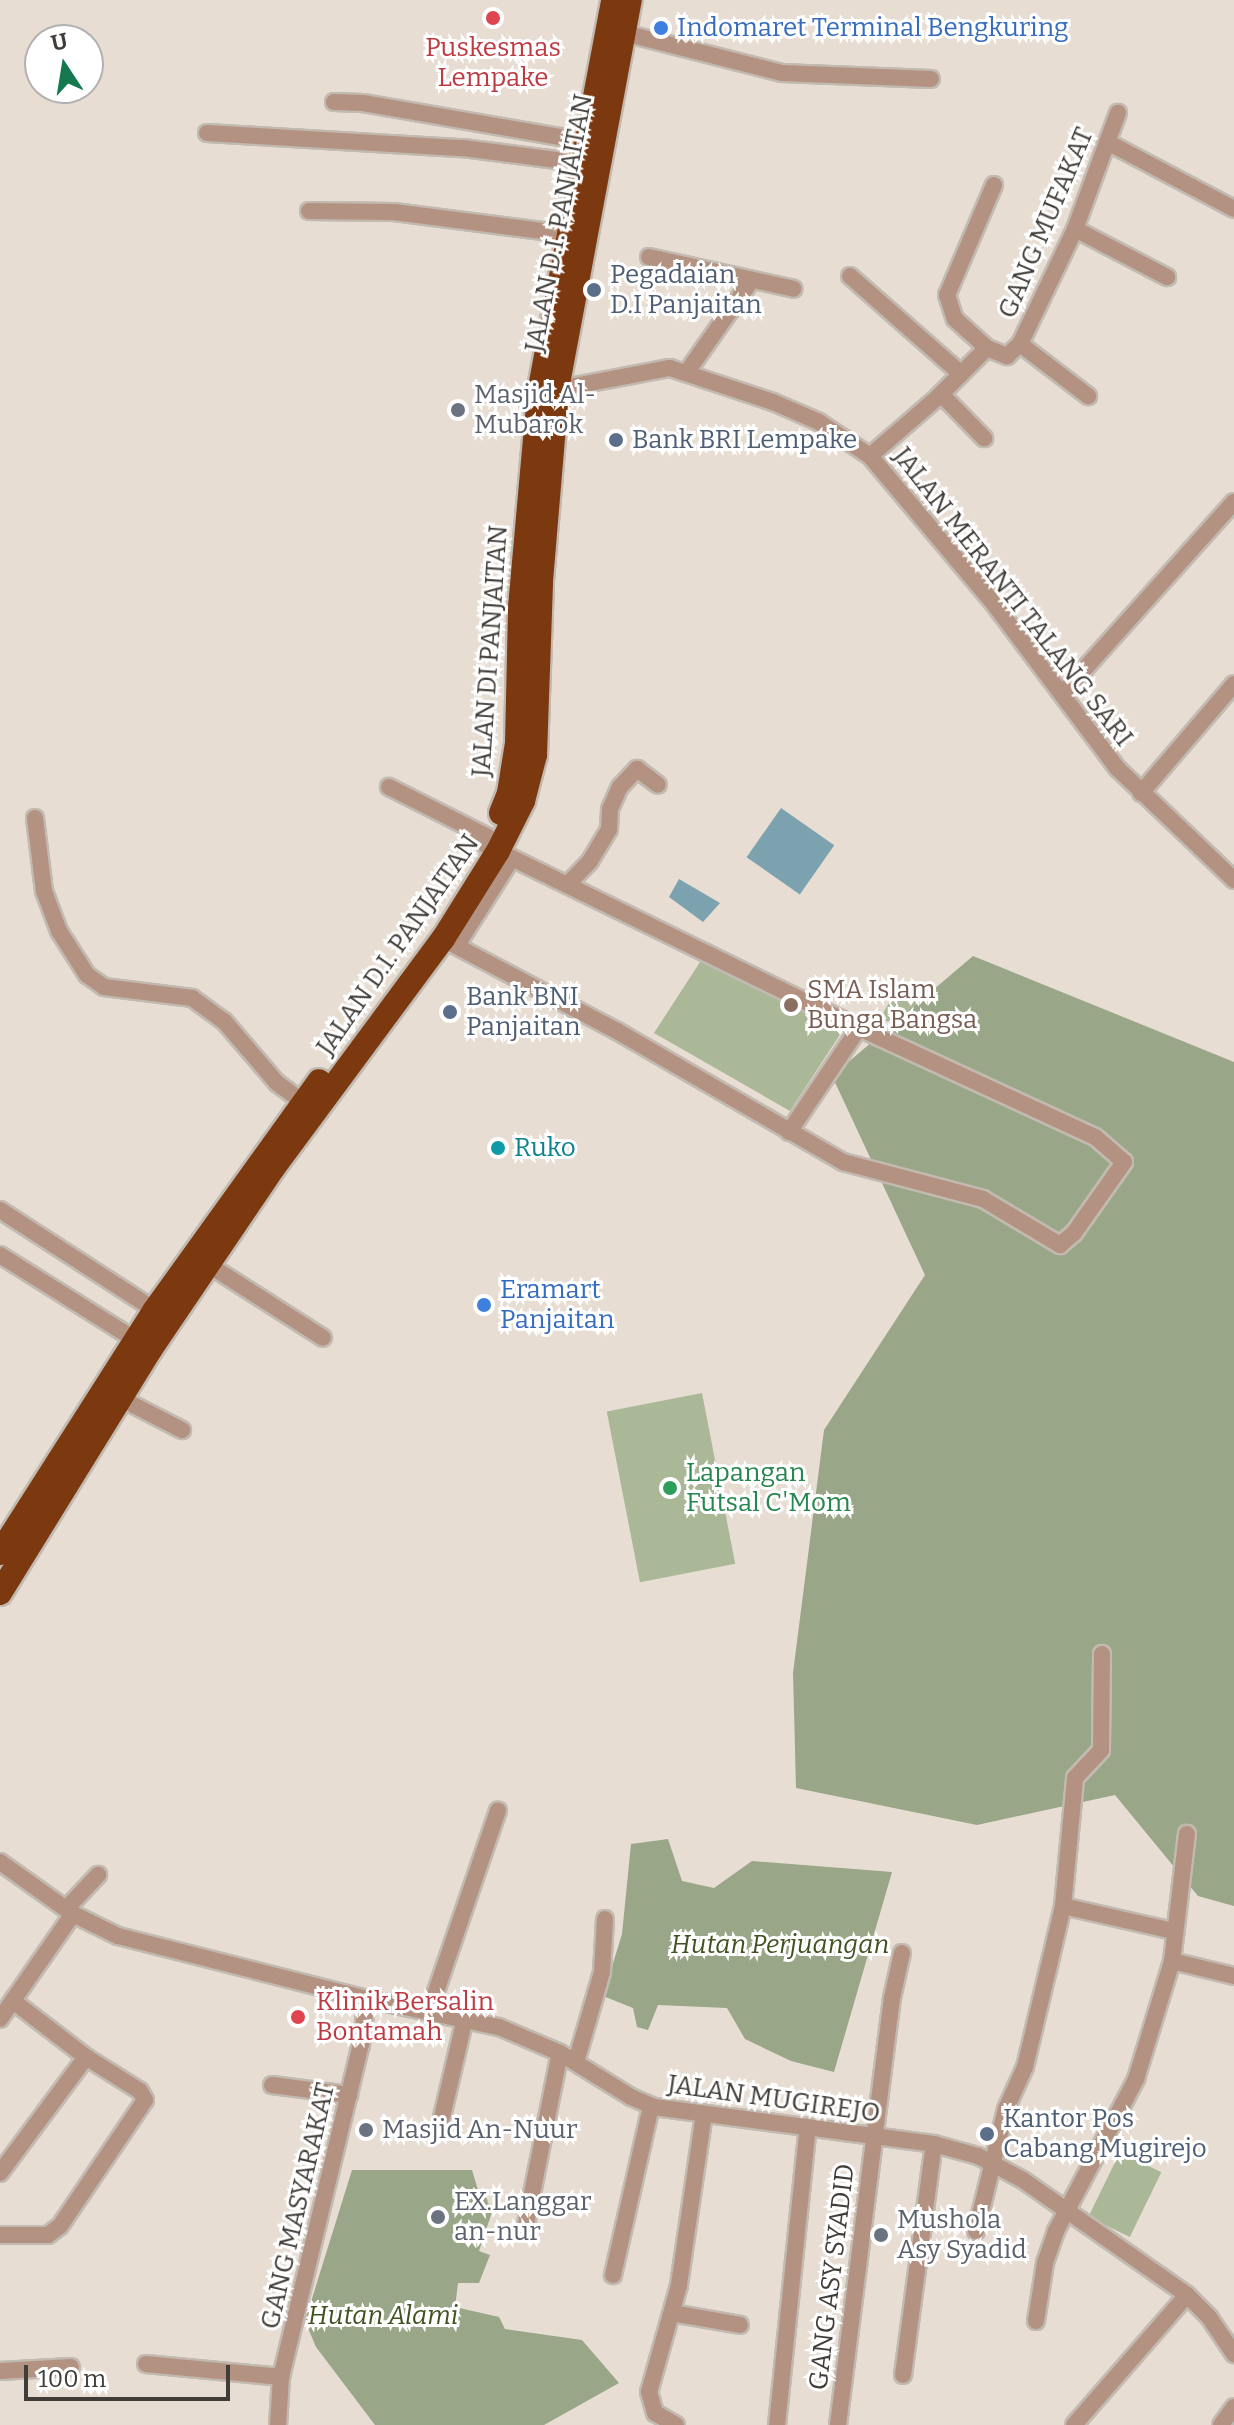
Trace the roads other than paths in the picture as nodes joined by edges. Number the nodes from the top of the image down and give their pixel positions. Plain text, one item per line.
1 (613, 0) edge
2 (630, 0) edge
3 (624, 33) junction
4 (931, 79) dead end
5 (334, 102) dead end
6 (600, 111) junction
7 (1118, 113) dead end
8 (207, 133) dead end
9 (1109, 143) junction
10 (582, 152) junction
11 (994, 185) dead end
12 (1234, 209) edge
13 (309, 211) dead end
14 (1075, 229) junction
15 (566, 234) junction
16 (649, 257) dead end
17 (850, 276) dead end
18 (1167, 277) dead end
19 (751, 281) junction
20 (794, 289) dead end
21 (1020, 344) junction
22 (987, 348) junction
23 (687, 372) junction
24 (961, 374) junction
25 (548, 391) junction
26 (941, 394) junction
27 (1088, 396) dead end
28 (984, 438) dead end
29 (870, 456) junction
30 (1234, 502) edge
31 (1234, 684) edge
32 (1064, 692) junction
33 (658, 785) dead end
34 (389, 787) dead end
35 (1141, 793) junction
36 (35, 818) dead end
37 (496, 848) junction
38 (1234, 880) edge
39 (567, 885) junction
40 (450, 942) junction
41 (859, 1028) junction
42 (309, 1107) junction
43 (789, 1132) junction
44 (0, 1210) edge
45 (0, 1255) edge
46 (209, 1265) junction
47 (162, 1315) junction
48 (323, 1338) dead end
49 (142, 1345) junction
50 (120, 1398) junction
51 (182, 1430) dead end
52 (0, 1553) edge
53 (0, 1593) edge
54 (1102, 1654) dead end
55 (498, 1811) dead end
56 (1187, 1834) dead end
57 (0, 1862) edge
58 (98, 1875) dead end
59 (1063, 1906) junction
60 (70, 1912) junction
61 (605, 1919) dead end
62 (1173, 1931) junction
63 (902, 1953) dead end
64 (1172, 1961) junction
65 (1234, 1976) edge
66 (367, 1999) junction
67 (13, 2001) junction
68 (429, 2012) junction
69 (465, 2018) junction
70 (0, 2019) edge
71 (560, 2053) junction
72 (86, 2057) junction
73 (576, 2062) junction
74 (272, 2085) dead end
75 (349, 2095) junction
76 (651, 2106) junction
77 (704, 2114) junction
78 (442, 2117) dead end
79 (808, 2127) junction
80 (874, 2136) junction
81 (934, 2144) junction
82 (991, 2162) junction
83 (0, 2173) edge
84 (1065, 2209) junction
85 (526, 2224) dead end
86 (976, 2231) dead end
87 (0, 2235) edge
88 (613, 2275) dead end
89 (1187, 2295) junction
90 (672, 2313) junction
91 (1036, 2321) dead end
92 (740, 2325) dead end
93 (1232, 2343) edge
94 (146, 2364) dead end
95 (71, 2367) dead end
96 (0, 2371) edge
97 (903, 2375) dead end
98 (281, 2377) junction
99 (1234, 2407) edge
100 (278, 2425) edge
101 (676, 2425) edge
102 (777, 2425) edge
103 (838, 2425) edge
104 (1074, 2425) edge
105 (1221, 2425) edge

1 - 6 highway, JALAN DI PANJAITAN
2 - 3 highway, JALAN D.I. PANJAITAN
3 - 4 street
3 - 6 highway, JALAN D.I. PANJAITAN
5 - 10 street
6 - 10 highway, JALAN DI PANJAITAN
6 - 25 highway, JALAN D.I. PANJAITAN
7 - 9 street, GANG MUFAKAT
8 - 10 street
9 - 12 street
9 - 14 street, GANG MUFAKAT
10 - 15 highway, JALAN DI PANJAITAN
11 - 22 street
13 - 15 street
14 - 18 street
14 - 21 street, GANG MUFAKAT
15 - 25 highway, JALAN DI PANJAITAN
16 - 19 street
17 - 24 street
19 - 20 street
19 - 23 street
21 - 22 street, GANG MUFAKAT
21 - 27 street
22 - 24 street, GANG MUFAKAT
23 - 25 street, JALAN MERANTI TALANG SARI
23 - 29 street, JALAN MERANTI TALANG SARI
24 - 26 street, GANG MUFAKAT
25 - 37 highway, JALAN DI PANJAITAN
26 - 28 street
26 - 29 street, GANG MUFAKAT
29 - 32 street, JALAN MERANTI TALANG SARI
30 - 32 street
31 - 35 street
32 - 35 street, JALAN MERANTI TALANG SARI
33 - 39 street
34 - 37 street
35 - 38 street, JALAN MERANTI TALANG SARI
36 - 42 street
37 - 39 street
37 - 40 highway, JALAN D.I. PANJAITAN
37 - 42 highway, JALAN DI PANJAITAN
39 - 41 street
40 - 42 highway, JALAN D.I. PANJAITAN
40 - 43 street
41 - 43 street
41 - 43 street
42 - 46 highway, JALAN D.I. PANJAITAN
42 - 47 highway, JALAN DI PANJAITAN
44 - 47 street
45 - 49 street
46 - 47 highway, JALAN D.I. PANJAITAN
46 - 48 street
47 - 49 highway, JALAN DI PANJAITAN
49 - 50 highway
49 - 52 highway
50 - 51 street
50 - 53 highway
54 - 59 street
55 - 68 street
56 - 62 street
57 - 60 street, JALAN MUGIREJO
58 - 60 street
59 - 62 street
59 - 82 street
60 - 66 street, JALAN MUGIREJO
60 - 67 street
61 - 73 street
62 - 64 street
63 - 80 street, GANG ASY SYADID
64 - 65 street
64 - 84 street
66 - 68 street, JALAN MUGIREJO
66 - 75 street, GANG MASYARAKAT
67 - 70 street
67 - 72 street
68 - 69 street, JALAN MUGIREJO
69 - 71 street, JALAN MUGIREJO
69 - 78 street
71 - 73 street, JALAN MUGIREJO
71 - 85 street
72 - 83 street
72 - 87 street
73 - 76 street, JALAN MUGIREJO
74 - 75 street
75 - 98 street, GANG MASYARAKAT
76 - 77 street, JALAN MUGIREJO
76 - 88 street
77 - 79 street, JALAN MUGIREJO
77 - 90 street
79 - 80 street, JALAN MUGIREJO
79 - 102 street
80 - 81 street, JALAN MUGIREJO
80 - 103 street, GANG ASY SYADID
81 - 82 street, JALAN MUGIREJO
81 - 97 street
82 - 84 street, JALAN MUGIREJO
82 - 86 street
84 - 89 street, JALAN MUGIREJO
84 - 91 street
89 - 93 street, JALAN MUGIREJO
89 - 104 street
90 - 92 street
90 - 101 street
94 - 98 street
95 - 96 street
98 - 100 street, GANG MASYARAKAT
99 - 105 street

